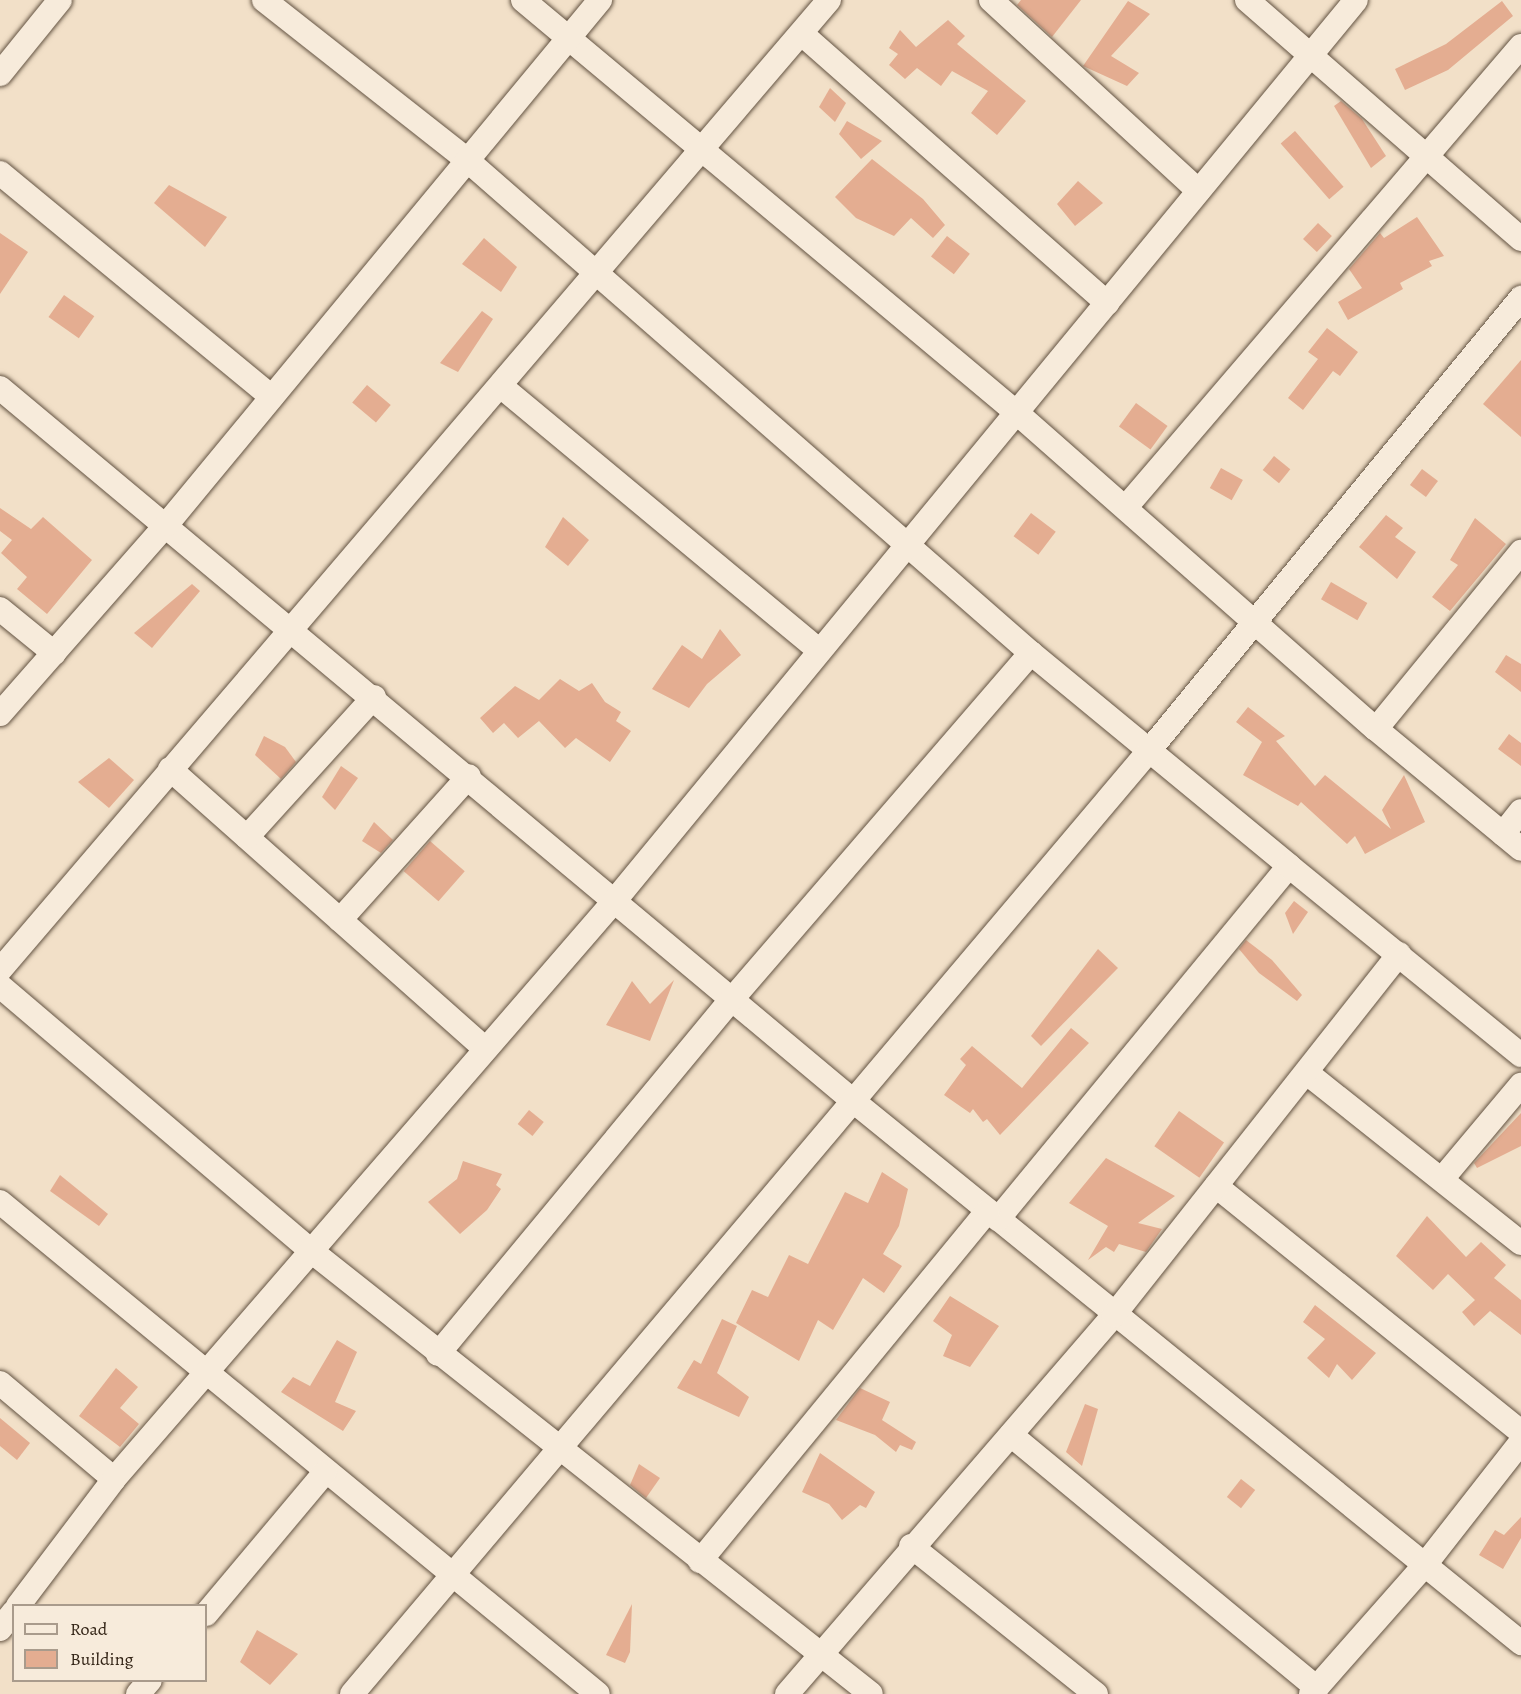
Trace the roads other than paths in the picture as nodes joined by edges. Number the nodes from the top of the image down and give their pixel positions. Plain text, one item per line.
1 (60, 0) edge
2 (264, 0) edge
3 (523, 0) edge
4 (600, 0) edge
5 (829, 0) edge
6 (991, 0) edge
7 (1247, 0) edge
8 (1356, 0) edge
9 (802, 34) junction
10 (569, 36) junction
11 (1521, 46) edge
12 (1312, 54) junction
13 (0, 74) edge
14 (704, 150) junction
15 (1430, 154) junction
16 (467, 160) junction
17 (0, 173) edge
18 (1200, 191) junction
19 (1521, 238) edge
20 (600, 273) junction
21 (1521, 298) edge
22 (1107, 303) junction
23 (0, 388) edge
24 (503, 388) junction
25 (272, 397) junction
26 (1017, 413) junction
27 (1126, 507) junction
28 (168, 524) junction
29 (909, 545) junction
30 (1521, 552) edge
31 (0, 609) edge
32 (1256, 618) junction
33 (290, 626) junction
34 (818, 649) junction
35 (54, 653) junction
36 (1031, 653) junction
37 (374, 697) junction
38 (0, 714) edge
39 (1376, 729) junction
40 (1148, 752) junction
41 (170, 769) junction
42 (469, 776) junction
43 (1521, 811) edge
44 (1503, 834) junction
45 (247, 837) junction
46 (1521, 849) edge
47 (1289, 866) junction
48 (616, 898) junction
49 (340, 920) junction
50 (1399, 954) junction
51 (0, 970) edge
52 (0, 986) edge
53 (733, 998) junction
54 (485, 1049) junction
55 (1521, 1055) edge
56 (1307, 1073) junction
57 (1521, 1085) edge
58 (852, 1100) junction
59 (1442, 1179) junction
60 (1216, 1186) junction
61 (0, 1202) edge
62 (993, 1215) junction
63 (1521, 1243) edge
64 (310, 1250) junction
65 (1113, 1315) junction
66 (438, 1354) junction
67 (206, 1371) junction
68 (0, 1383) edge
69 (1521, 1432) edge
70 (1011, 1435) junction
71 (1521, 1442) edge
72 (558, 1450) junction
73 (325, 1472) junction
74 (114, 1479) junction
75 (911, 1546) junction
76 (700, 1561) junction
77 (1424, 1566) junction
78 (451, 1574) junction
79 (19, 1604) edge
80 (207, 1613) edge
81 (12, 1614) edge
82 (0, 1629) edge
83 (1521, 1643) edge
84 (819, 1655) junction
85 (148, 1682) edge
86 (1314, 1691) edge
87 (596, 1693) edge
88 (138, 1694) edge
89 (352, 1694) edge
90 (787, 1694) edge
91 (871, 1694) edge
92 (1096, 1694) edge

1 - 13 street
2 - 16 street
3 - 10 street
4 - 10 street
5 - 9 street
6 - 18 street
7 - 12 street
8 - 12 street
9 - 14 street
9 - 22 street
10 - 14 street
10 - 16 street
11 - 15 street
12 - 15 street
12 - 18 street
14 - 20 street
14 - 26 street
15 - 19 street
15 - 27 street
16 - 20 street
16 - 25 street
17 - 25 street
18 - 22 street
20 - 24 street
20 - 29 street
21 - 32 street
22 - 26 street
23 - 28 street
24 - 33 street
24 - 34 street
25 - 28 street
26 - 27 street
26 - 29 street
27 - 32 street
28 - 33 street
28 - 35 street
29 - 34 street
29 - 36 street
30 - 39 street
31 - 35 street
32 - 39 street
32 - 40 street
33 - 37 street
33 - 41 street
34 - 48 street
35 - 38 street
36 - 40 street
36 - 53 street
37 - 42 street
37 - 45 street
39 - 44 street
40 - 47 street
40 - 58 street
41 - 45 street
41 - 51 street
42 - 48 street
42 - 49 street
43 - 44 street
44 - 46 street
45 - 49 street
47 - 50 street
47 - 62 street
48 - 53 street
48 - 54 street
49 - 54 street
50 - 55 street
50 - 56 street
52 - 64 street
53 - 58 street
53 - 66 street
54 - 64 street
56 - 59 street
56 - 60 street
57 - 59 street
58 - 62 street
58 - 72 street
59 - 63 street
60 - 65 street
60 - 69 street
61 - 67 street
62 - 65 street
62 - 76 street
64 - 66 street
64 - 67 street
65 - 70 street
65 - 77 street
66 - 72 street
67 - 73 street
67 - 74 street
68 - 74 street
70 - 75 street
70 - 86 street
71 - 77 street
72 - 76 street
72 - 78 street
73 - 78 street
73 - 80 street
74 - 79 street
75 - 84 street
75 - 92 street
76 - 84 street
77 - 83 street
77 - 86 street
78 - 87 street
78 - 89 street
81 - 82 street
84 - 90 street
84 - 91 street
85 - 88 street

